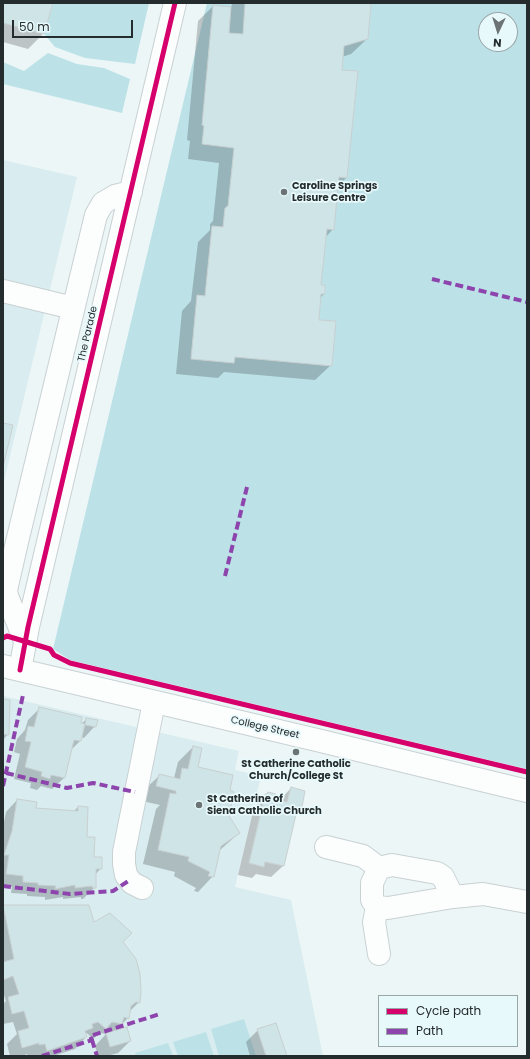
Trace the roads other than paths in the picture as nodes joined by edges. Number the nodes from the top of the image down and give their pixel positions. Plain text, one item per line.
1 (175, 3) edge
2 (130, 192) junction
3 (3, 291) edge
4 (73, 308) junction
5 (25, 641) junction
6 (11, 668) edge
7 (154, 702) junction
8 (527, 791) edge
9 (326, 847) dead end
10 (379, 868) junction
11 (142, 888) dead end
12 (453, 897) junction
13 (527, 902) edge
14 (377, 908) junction
15 (379, 954) dead end

1 - 2 street, The Parade
2 - 4 street
2 - 5 street, The Parade
3 - 4 street
4 - 5 street
5 - 6 street, The Parade
6 - 7 street, College Street
7 - 8 street, College Street
7 - 11 street
9 - 10 street
10 - 12 street
10 - 14 street
12 - 13 street
12 - 14 street
14 - 15 street

